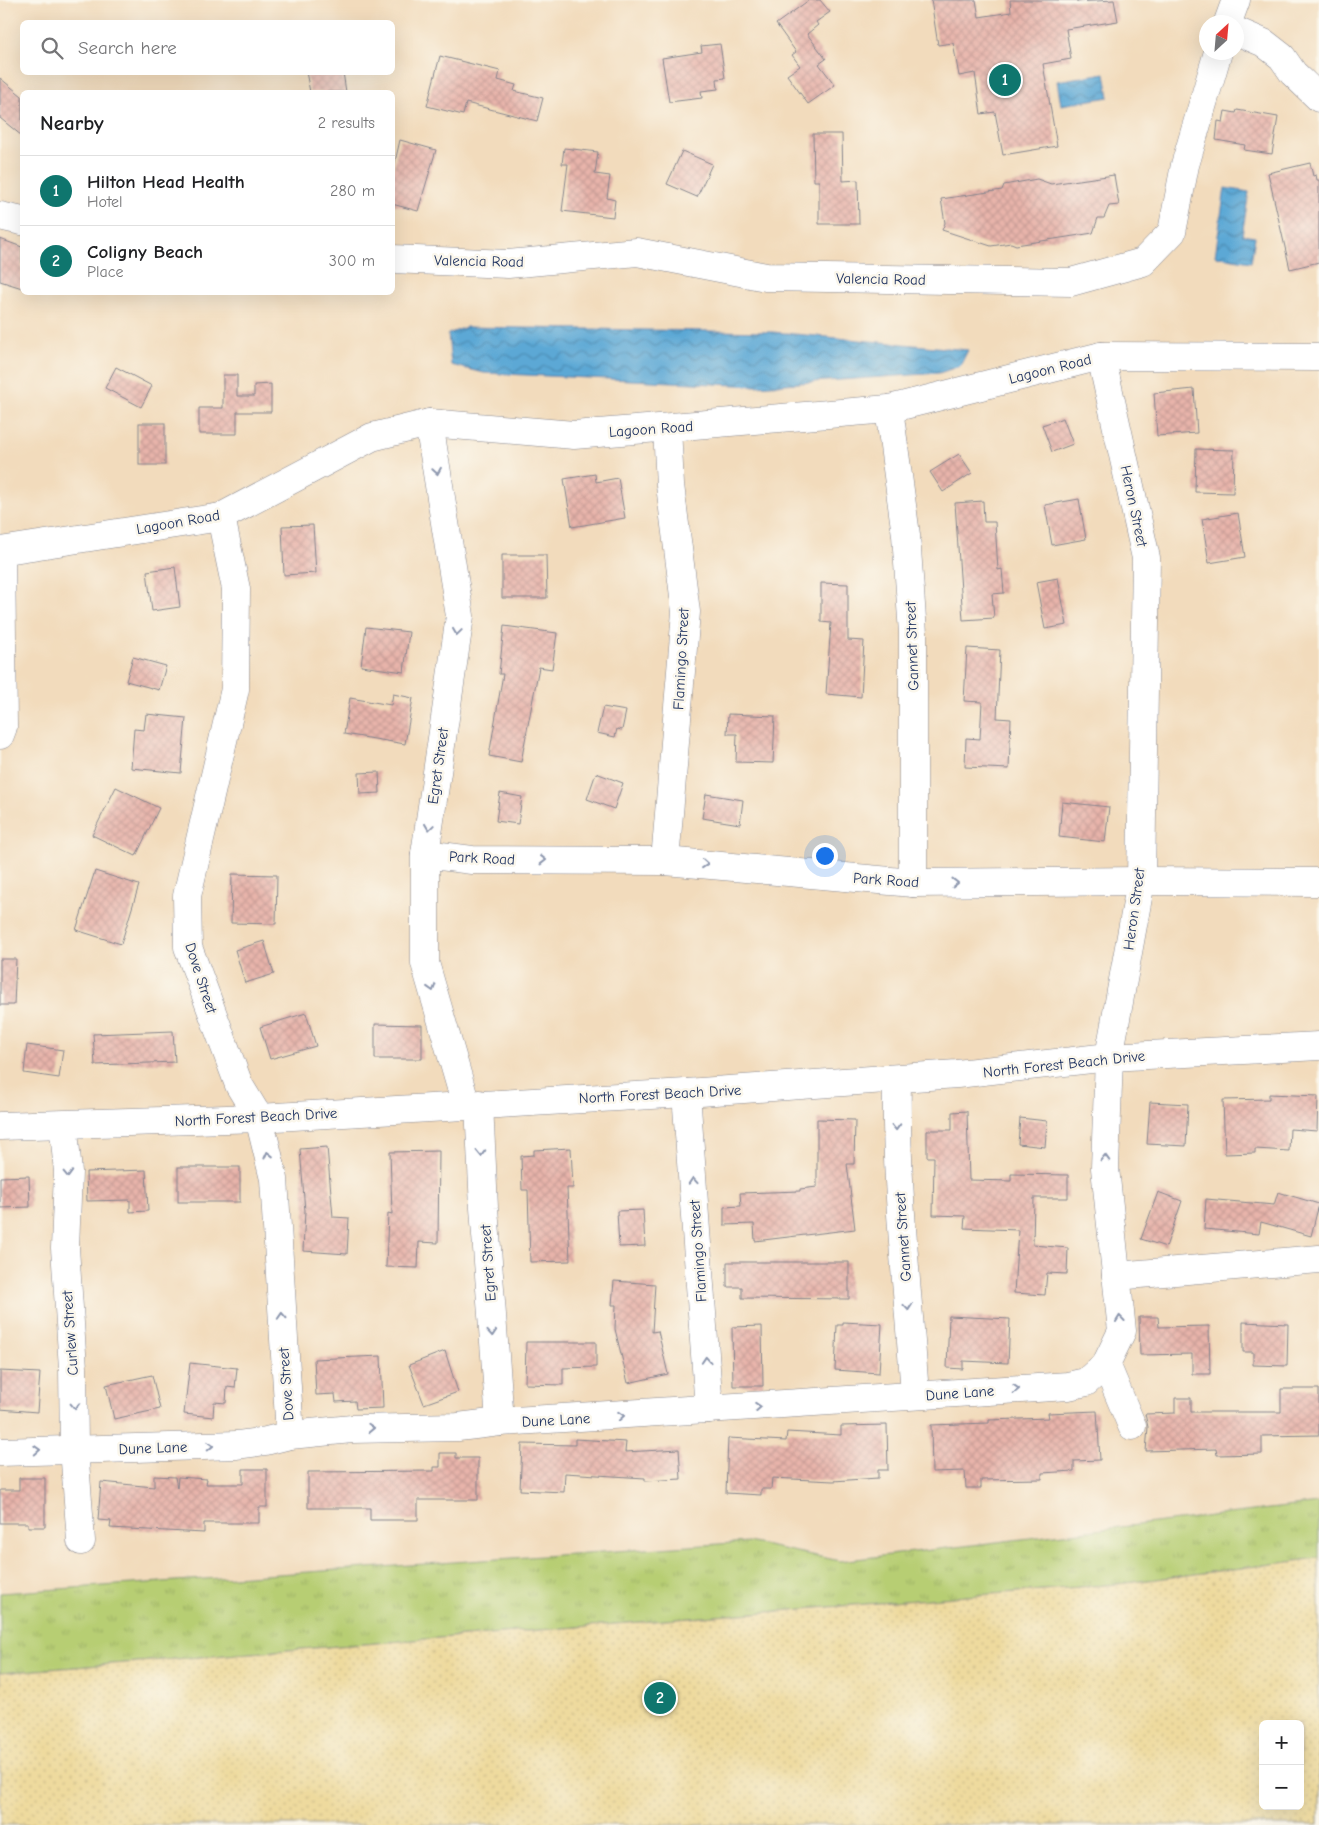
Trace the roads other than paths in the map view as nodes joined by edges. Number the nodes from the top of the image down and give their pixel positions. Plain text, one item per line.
1 (1236, 0) edge
2 (1231, 15) edge
3 (1244, 34) edge
4 (1216, 60) edge
5 (1319, 98) edge
6 (0, 216) edge
7 (20, 221) edge
8 (395, 259) edge
9 (1101, 356) junction
10 (1319, 357) edge
11 (889, 409) junction
12 (429, 423) junction
13 (667, 428) junction
14 (221, 517) junction
15 (0, 551) edge
16 (0, 735) edge
17 (425, 854) junction
18 (665, 860) junction
19 (1141, 881) junction
20 (1319, 882) edge
21 (913, 883) junction
22 (1319, 1046) edge
23 (1109, 1057) junction
24 (897, 1079) junction
25 (686, 1093) junction
26 (472, 1105) junction
27 (259, 1118) junction
28 (0, 1126) edge
29 (66, 1126) junction
30 (1319, 1259) edge
31 (1116, 1276) junction
32 (1106, 1364) junction
33 (915, 1396) junction
34 (709, 1409) junction
35 (500, 1422) junction
36 (1132, 1426) dead end
37 (290, 1435) junction
38 (74, 1448) junction
39 (0, 1452) edge
40 (81, 1541) dead end

1 - 2 street
3 - 5 street
4 - 8 street, Valencia Road
6 - 7 street
9 - 10 street, Lagoon Road
9 - 11 street, Lagoon Road
9 - 19 street, Heron Street
11 - 13 street, Lagoon Road
11 - 21 street, Gannet Street
12 - 13 street, Lagoon Road
12 - 14 street, Lagoon Road
12 -> 17 street, Egret Street
13 - 18 street, Flamingo Street
14 - 15 street, Lagoon Road
14 - 27 street, Dove Street
15 - 16 street
17 -> 18 street, Park Road
17 -> 26 street, Egret Street
18 -> 21 street, Park Road
19 - 20 street, Park Road
21 -> 19 street, Park Road
19 - 23 street, Heron Street
22 - 23 street, North Forest Beach Drive
23 - 24 street, North Forest Beach Drive
31 -> 23 street, Heron Street
24 - 25 street, North Forest Beach Drive
24 -> 33 street, Gannet Street
25 - 26 street, North Forest Beach Drive
34 -> 25 street, Flamingo Street
26 - 27 street, North Forest Beach Drive
26 -> 35 street, Egret Street
27 - 29 street, North Forest Beach Drive
37 -> 27 street, Dove Street
28 - 29 street, North Forest Beach Drive
29 -> 38 street, Curlew Street
30 - 31 street
32 -> 31 street, Heron Street
33 -> 32 street, Dune Lane
32 - 36 street
34 -> 33 street, Dune Lane
35 -> 34 street, Dune Lane
37 -> 35 street, Dune Lane
38 -> 37 street, Dune Lane
39 -> 38 street, Dune Lane
38 - 40 street, Curlew Street

